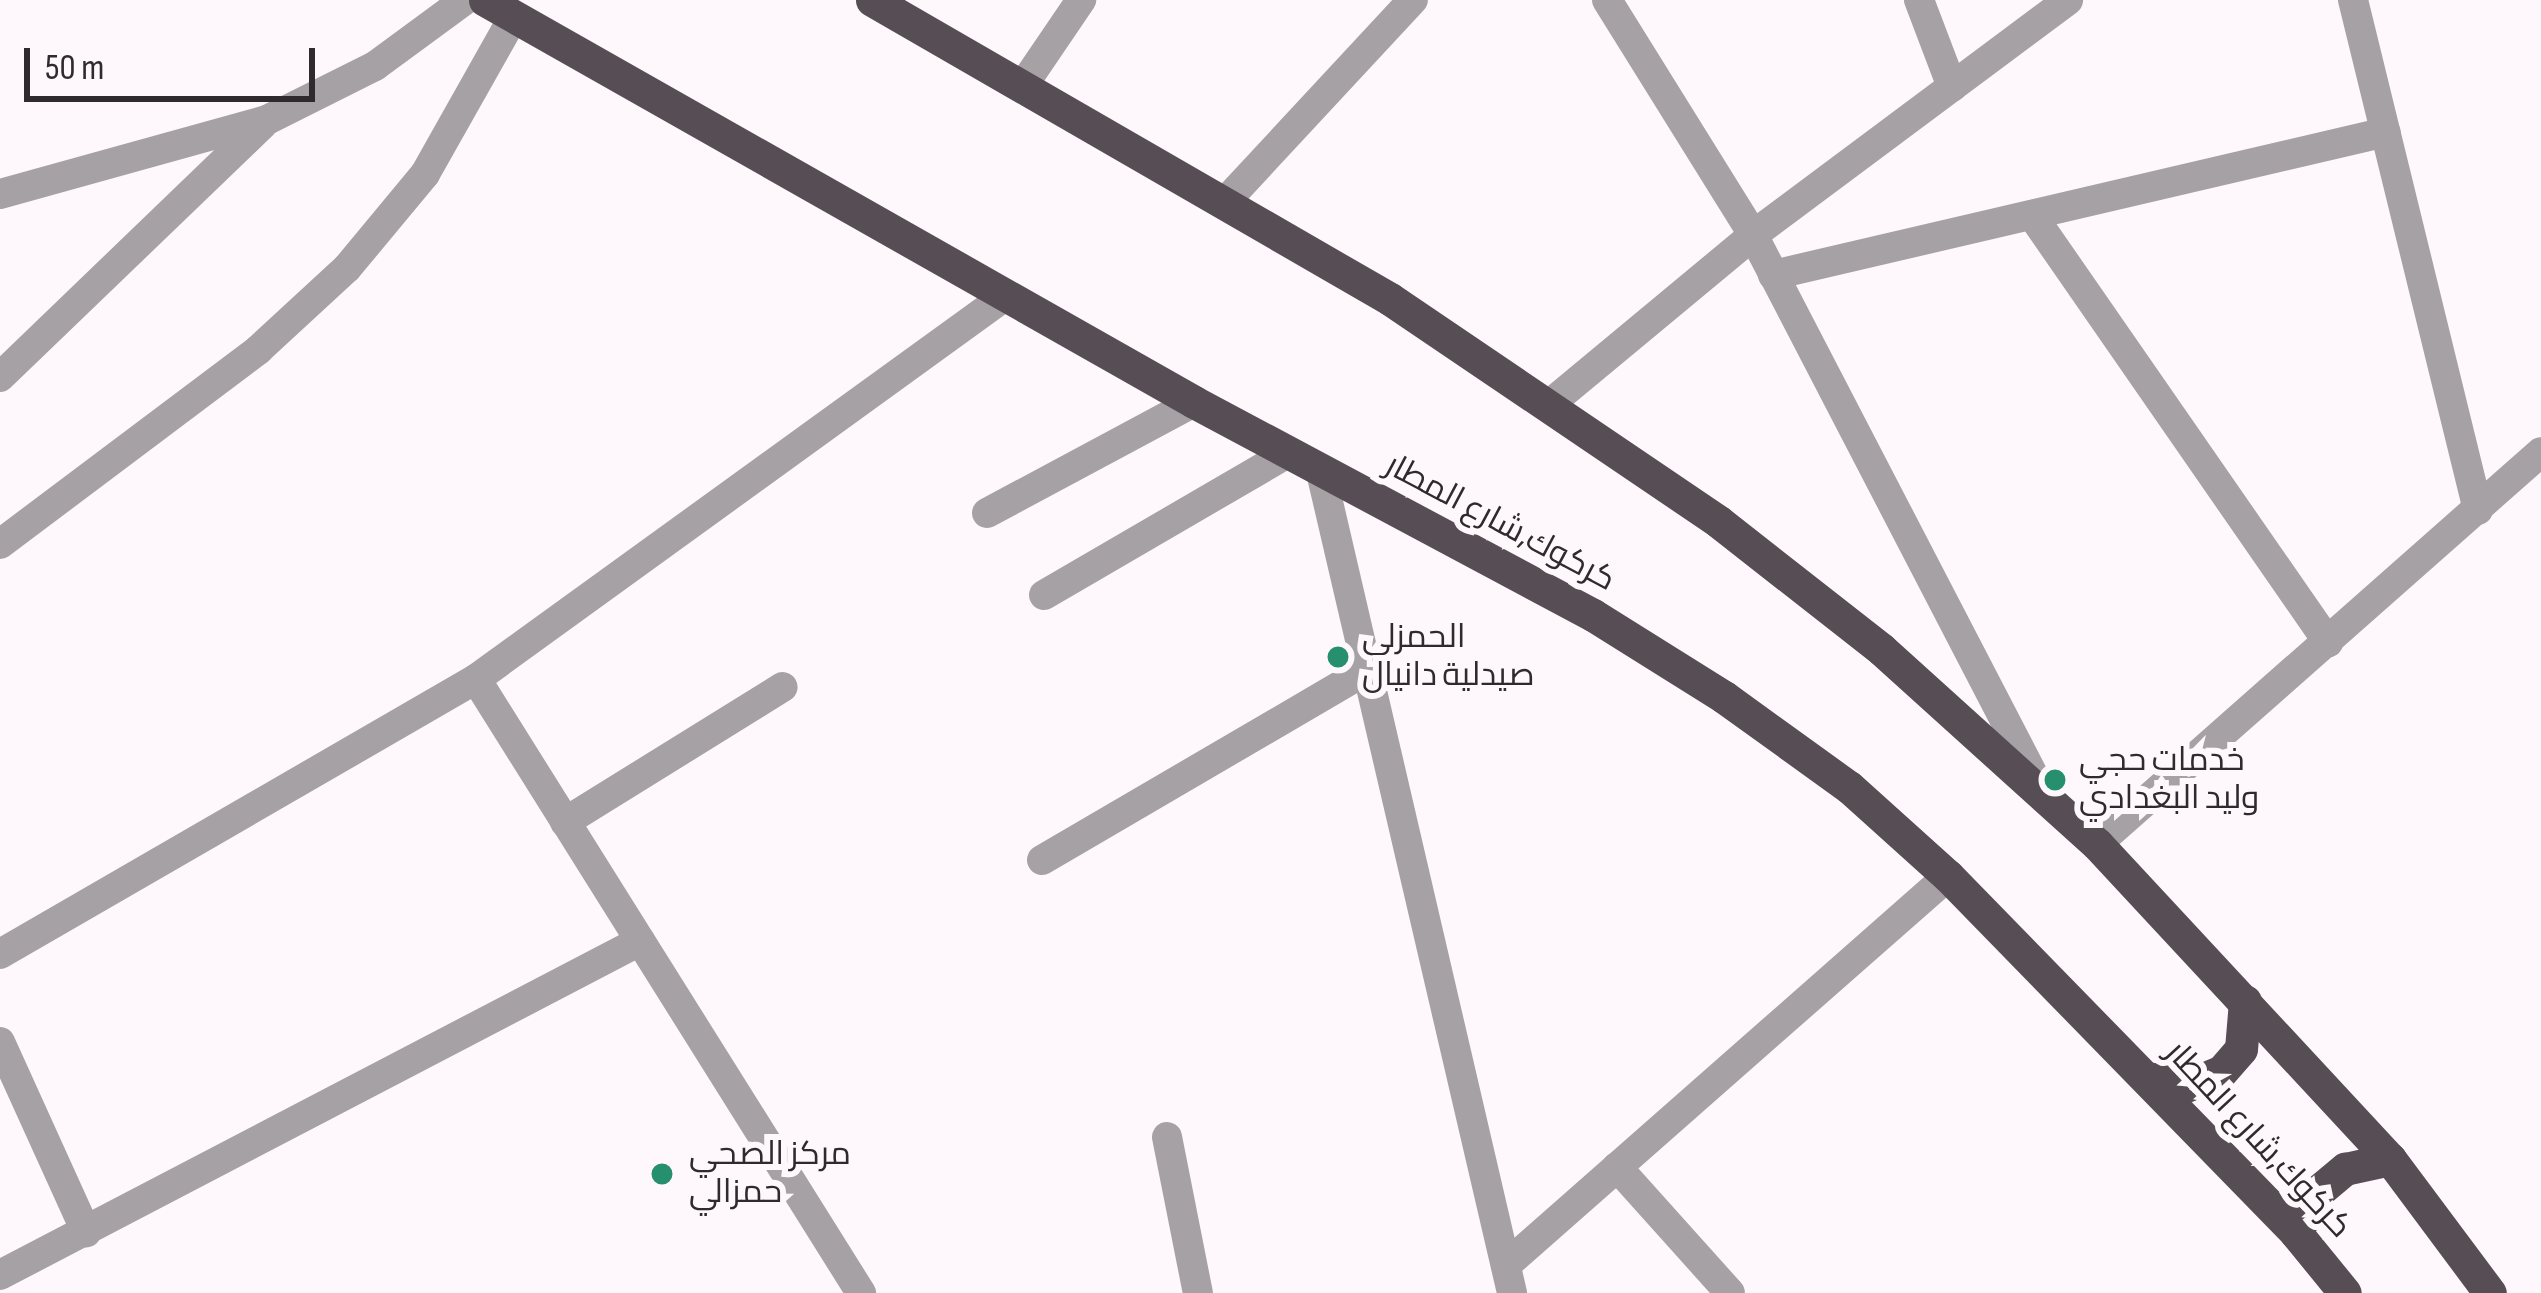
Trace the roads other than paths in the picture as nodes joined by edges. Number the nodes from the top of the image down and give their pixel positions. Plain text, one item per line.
1 (465, 0) edge
2 (872, 0) edge
3 (1081, 0) edge
4 (1413, 0) edge
5 (1607, 0) edge
6 (1919, 0) edge
7 (2068, 0) edge
8 (2353, 0) edge
9 (499, 8) edge
10 (1024, 84) junction
11 (1952, 87) junction
12 (267, 120) junction
13 (2386, 132) junction
14 (0, 194) edge
15 (1225, 202) junction
16 (2032, 215) junction
17 (1753, 235) junction
18 (1773, 275) junction
19 (1005, 296) junction
20 (0, 377) edge
21 (1194, 402) junction
22 (1551, 403) junction
23 (2541, 452) edge
24 (1288, 454) junction
25 (1321, 472) junction
26 (2478, 510) junction
27 (988, 513) dead end
28 (0, 544) edge
29 (1044, 595) dead end
30 (2328, 642) junction
31 (1362, 673) junction
32 (476, 679) junction
33 (783, 687) dead end
34 (2038, 784) junction
35 (565, 822) junction
36 (2097, 844) junction
37 (1042, 860) dead end
38 (1948, 876) junction
39 (640, 941) junction
40 (2, 948) edge
41 (2245, 1001) junction
42 (0, 1042) edge
43 (2147, 1078) junction
44 (1167, 1137) dead end
45 (2390, 1159) junction
46 (1617, 1167) junction
47 (86, 1232) junction
48 (2296, 1233) junction
49 (0, 1275) edge
50 (1509, 1279) edge
51 (862, 1293) edge
52 (1198, 1293) edge
53 (1730, 1293) edge
54 (2345, 1293) edge
55 (2490, 1293) edge

1 - 12 street
2 - 10 highway
3 - 10 street
4 - 15 street
5 - 17 street
6 - 11 street
7 - 11 street
8 - 13 street
9 - 19 highway, كركوك,شارع المطار
9 - 28 street
10 - 15 highway
11 - 17 street
12 - 14 street
12 - 20 street
13 - 16 street
13 - 26 street
15 - 22 highway
16 - 18 street
16 - 30 street
17 - 18 street
17 - 22 street
18 - 34 street
19 - 21 highway, كركوك,شارع المطار
19 - 32 street
21 - 24 highway, كركوك,شارع المطار
21 - 27 street
22 - 34 highway
23 - 26 street
24 - 25 highway, كركوك,شارع المطار
24 - 29 street
25 - 31 street
25 - 38 highway, كركوك,شارع المطار
26 - 30 street
30 - 36 street
31 - 37 street
31 - 50 street
32 - 35 street
32 - 40 street
33 - 35 street
34 - 36 highway
35 - 39 street
36 - 41 highway
38 - 43 highway, كركوك,شارع المطار
38 - 46 street
39 - 47 street
39 - 51 street
41 - 43 highway
41 - 45 highway
42 - 47 street
43 - 48 highway, كركوك,شارع المطار
44 - 52 street
45 - 48 highway
45 - 55 highway
46 - 50 street
46 - 53 street
47 - 49 street
48 - 54 highway, كركوك,شارع المطار

